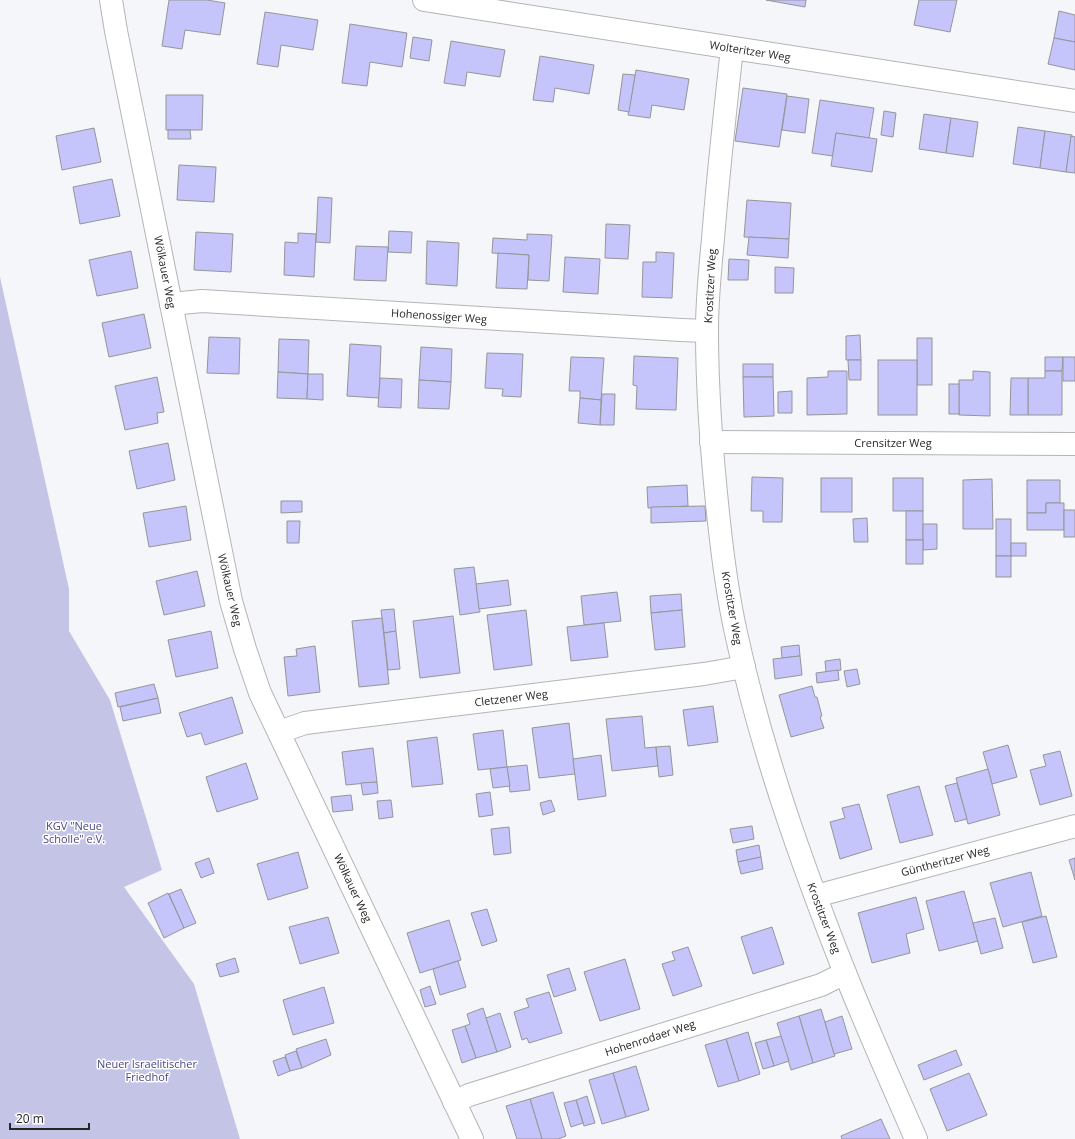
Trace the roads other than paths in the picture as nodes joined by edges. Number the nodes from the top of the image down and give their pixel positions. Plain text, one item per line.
1 (111, 0) edge
2 (424, 0) edge
3 (732, 48) junction
4 (1075, 101) edge
5 (171, 304) junction
6 (707, 331) junction
7 (711, 442) junction
8 (1075, 444) edge
9 (744, 667) junction
10 (278, 732) junction
11 (1075, 826) edge
12 (816, 896) junction
13 (845, 973) junction
14 (454, 1102) junction
15 (472, 1139) edge
16 (916, 1139) edge

1 - 5 street, Wölkauer Weg
2 - 3 street, Wolteritzer Weg
3 - 4 street, Wolteritzer Weg
3 - 6 street, Krostitzer Weg
5 - 6 street, Hohenossiger Weg
5 - 10 street, Wölkauer Weg
6 - 7 street, Krostitzer Weg
7 - 8 street, Crensitzer Weg
7 - 9 street, Krostitzer Weg
9 - 10 street, Cletzener Weg
9 - 12 street, Krostitzer Weg
10 - 14 street, Wölkauer Weg
11 - 12 street, Güntheritzer Weg
12 - 13 street, Krostitzer Weg
13 - 14 street, Hohenrodaer Weg
13 - 16 street, Krostitzer Weg
14 - 15 street, Wölkauer Weg

